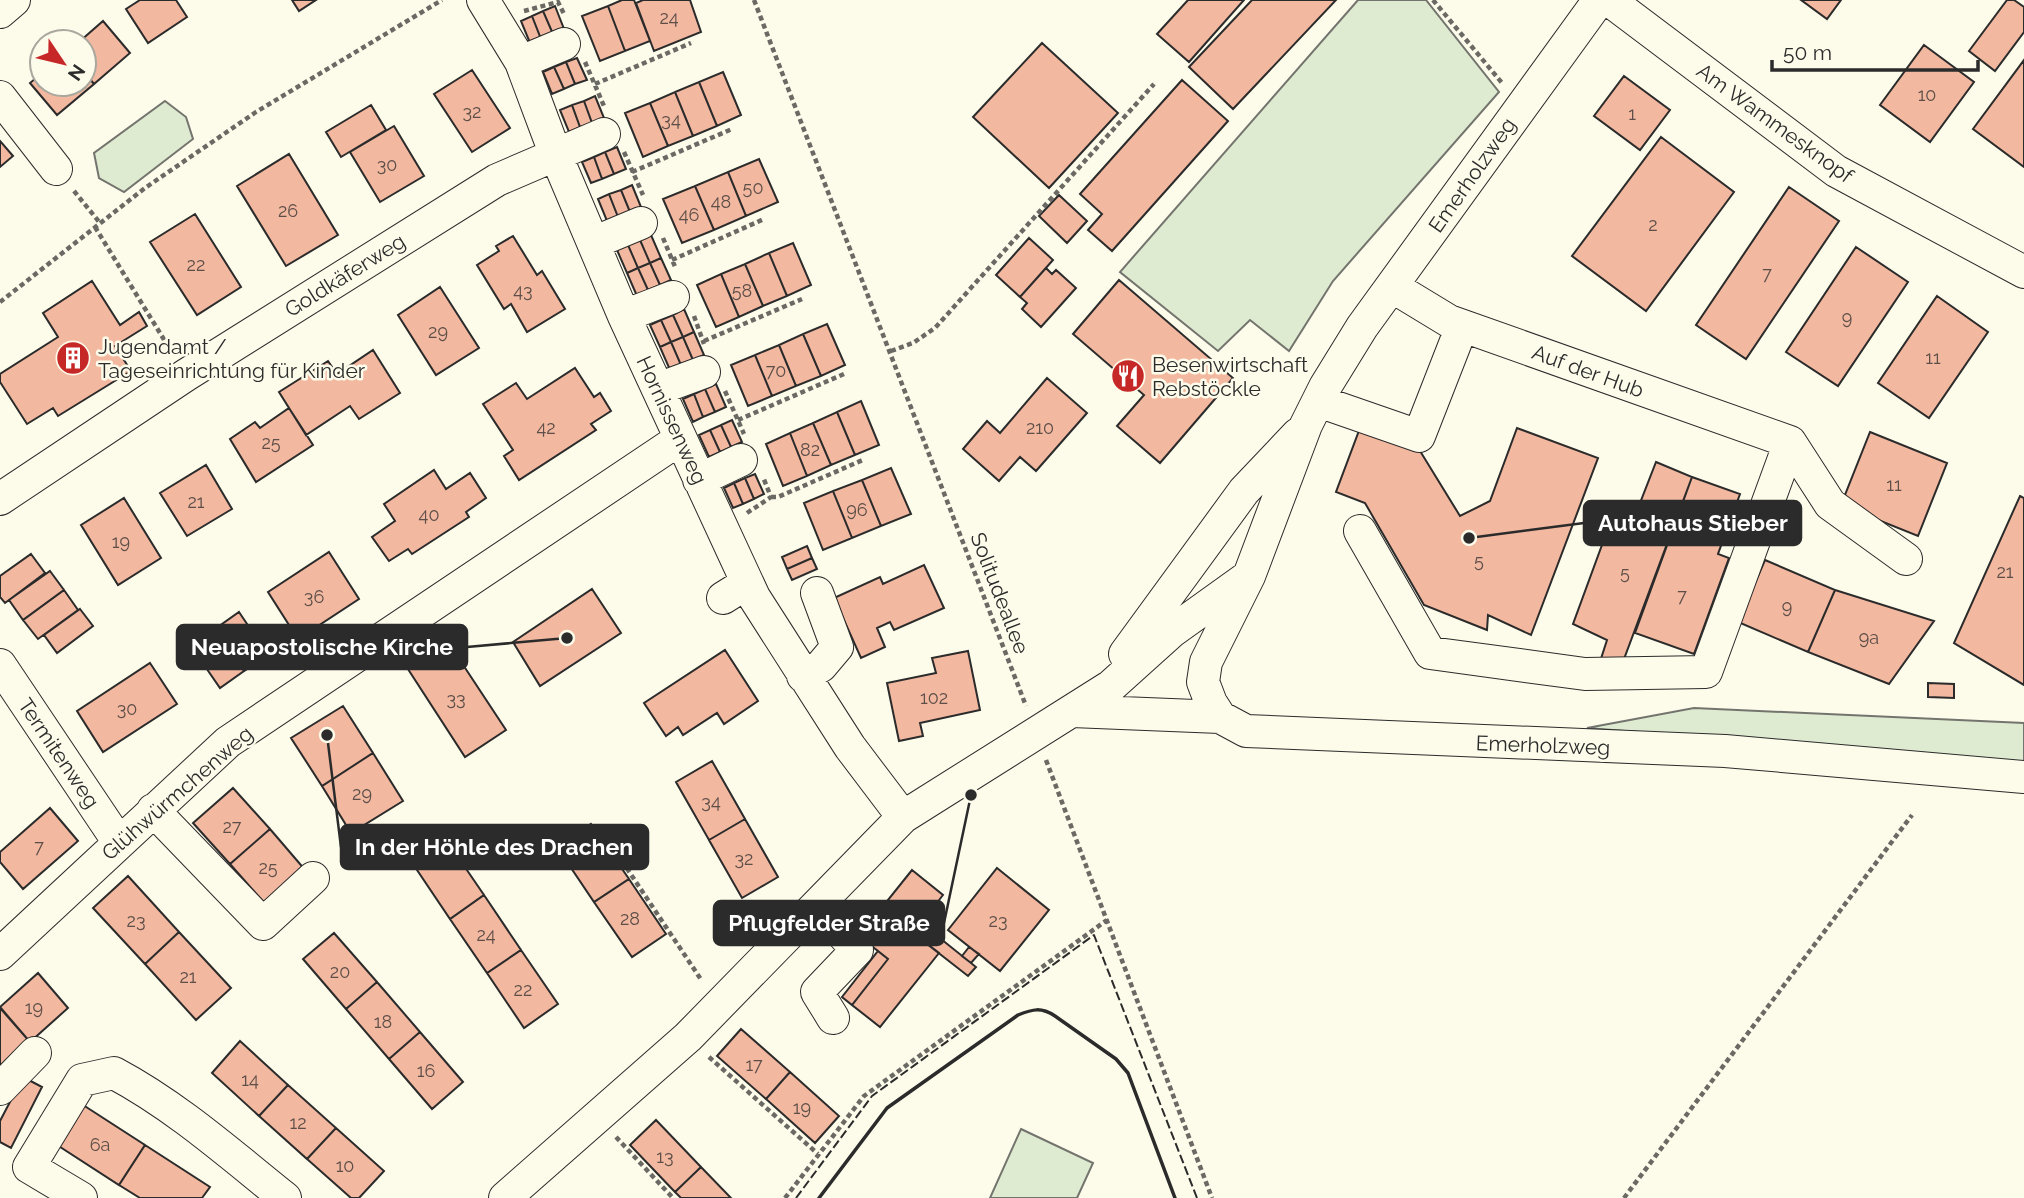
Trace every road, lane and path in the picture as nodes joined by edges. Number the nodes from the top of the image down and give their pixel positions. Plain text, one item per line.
1 (14, 0) edge
2 (442, 0) edge
3 (483, 0) edge
4 (754, 0) edge
5 (1433, 0) edge
6 (1599, 0) edge
7 (1609, 0) edge
8 (0, 12) edge
9 (691, 43) dead end
10 (564, 44) dead end
11 (521, 62) junction
12 (595, 84) dead end
13 (1154, 85) dead end
14 (0, 97) edge
15 (1521, 105) junction
16 (732, 129) dead end
17 (604, 134) dead end
18 (555, 153) junction
19 (56, 169) joint
20 (632, 172) dead end
21 (764, 219) dead end
22 (641, 223) dead end
23 (97, 225) junction
24 (593, 243) junction
25 (672, 260) dead end
26 (2024, 272) edge
27 (1393, 287) junction
28 (673, 296) dead end
29 (802, 299) dead end
30 (0, 302) edge
31 (624, 316) junction
32 (1462, 326) junction
33 (891, 351) junction
34 (704, 357) joint
35 (844, 374) dead end
36 (186, 375) junction
37 (658, 389) junction
38 (1312, 413) junction
39 (738, 421) dead end
40 (680, 439) junction
41 (1790, 442) junction
42 (865, 459) dead end
43 (740, 460) dead end
44 (699, 480) junction
45 (772, 497) dead end
46 (0, 499) edge
47 (1360, 531) dead end
48 (1906, 559) dead end
49 (1249, 576) junction
50 (817, 593) dead end
51 (0, 666) edge
52 (803, 676) junction
53 (1072, 712) junction
54 (1220, 717) junction
55 (1035, 732) junction
56 (2024, 777) edge
57 (153, 810) junction
58 (1912, 815) dead end
59 (904, 817) junction
60 (118, 841) junction
61 (622, 861) dead end
62 (313, 878) dead end
63 (817, 905) junction
64 (1107, 920) junction
65 (0, 954) edge
66 (720, 1003) junction
67 (833, 1018) dead end
68 (688, 1037) junction
69 (35, 1053) dead end
70 (0, 1089) edge
71 (606, 1127) dead end
72 (818, 1154) junction
73 (81, 1198) edge
74 (285, 1198) edge
75 (505, 1198) edge
76 (673, 1198) edge
77 (785, 1198) edge
78 (1212, 1198) edge
79 (1624, 1198) edge

1 - 8 street
2 - 23 path
3 - 11 street, Hornissenweg
4 - 33 path, Solitudeallee
5 - 15 path
6 - 15 street, Emerholzweg
7 - 26 street, Am Wammesknopf
9 - 12 path
10 - 11 street
11 - 18 street, Hornissenweg
13 - 33 path
14 - 19 street
15 - 27 street, Emerholzweg
16 - 20 path
17 - 18 street, Goldkäferweg
18 - 24 street, Hornissenweg
18 - 36 street, Goldkäferweg
19 - 23 path
21 - 25 path
22 - 24 street
23 - 30 path
23 - 36 path
24 - 31 street, Hornissenweg
27 - 32 street, Auf der Hub
27 - 38 street, Emerholzweg
28 - 31 street
29 - 34 path
31 - 37 street, Hornissenweg
32 - 38 street
32 - 41 street, Auf der Hub
33 - 55 path, Solitudeallee
34 - 37 street
35 - 39 path
36 - 46 street, Goldkäferweg
37 - 40 street, Hornissenweg
38 - 49 street, Emerholzweg
38 - 53 street, Emerholzweg
40 - 44 street, Hornissenweg
40 - 57 street, Glühwürmchenweg
41 - 47 street
41 - 48 street
42 - 45 path
43 - 44 street
44 - 52 street, Hornissenweg
49 - 53 street, Emerholzweg
49 - 54 street, Emerholzweg
50 - 52 street
51 - 60 street, Termitenweg
52 - 59 street, Hornissenweg
53 - 54 street
53 - 55 street, Emerholzweg
54 - 56 street, Emerholzweg
55 - 59 street, Emerholzweg
55 - 64 path, Solitudeallee
57 - 60 street, Glühwürmchenweg
57 - 62 street
58 - 79 path
59 - 63 street, Emerholzweg
60 - 65 street, Glühwürmchenweg
61 - 66 path
63 - 66 street, Emerholzweg
63 - 67 street
64 - 72 path
64 - 78 path, Solitudeallee
66 - 68 street, Emerholzweg
68 - 72 path
68 - 75 street, Emerholzweg
69 - 70 street
71 - 76 path
72 - 77 path
73 - 74 street

